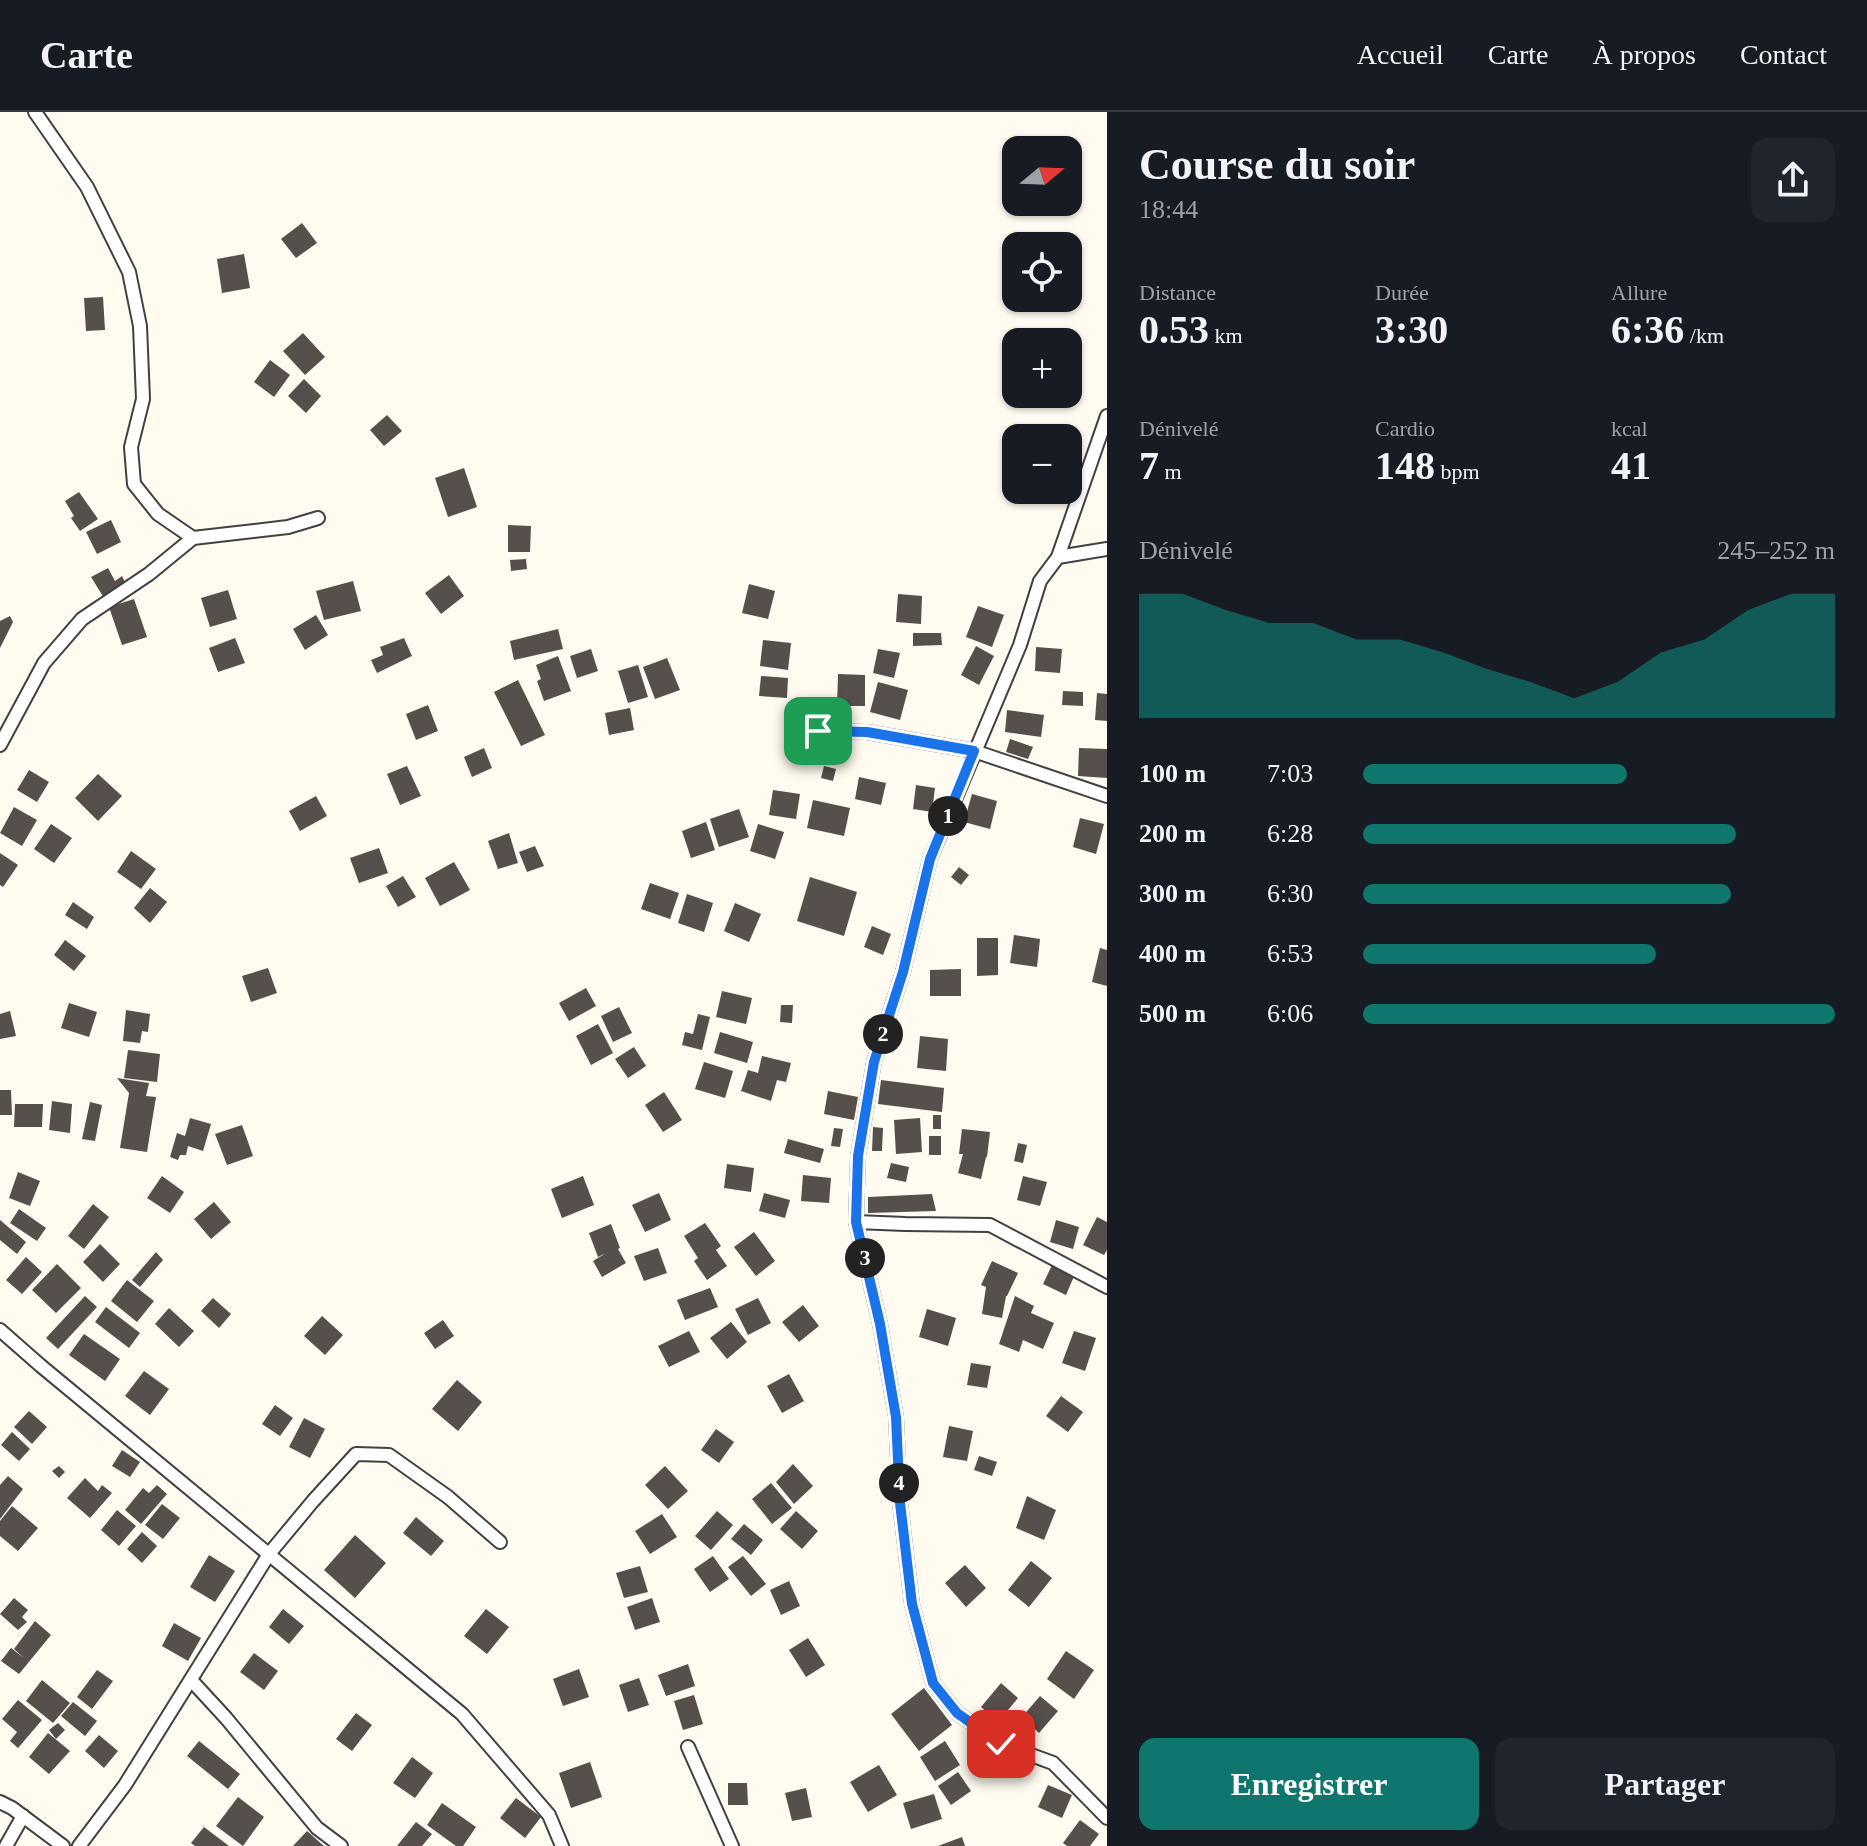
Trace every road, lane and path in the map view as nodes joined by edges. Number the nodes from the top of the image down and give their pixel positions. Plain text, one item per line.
1 (35, 112) edge
2 (1107, 416) edge
3 (318, 518) dead end
4 (193, 538) junction
5 (1107, 549) edge
6 (1058, 557) junction
7 (818, 731) dead end
8 (0, 745) edge
9 (974, 751) junction
10 (1107, 796) edge
11 (856, 1222) junction
12 (1107, 1287) edge
13 (0, 1330) edge
14 (500, 1542) dead end
15 (269, 1554) junction
16 (191, 1680) junction
17 (688, 1747) dead end
18 (0, 1802) edge
19 (23, 1816) junction
20 (1107, 1818) edge
21 (6, 1846) edge
22 (63, 1846) edge
23 (79, 1846) edge
24 (341, 1846) edge
25 (562, 1846) edge
26 (732, 1846) edge

1 - 4 street
2 - 6 street
3 - 4 street
4 - 8 street
5 - 6 street
6 - 9 street
7 - 9 street
9 - 10 street
9 - 11 street
11 - 12 street
11 - 20 street
13 - 15 street
14 - 15 street
15 - 16 street
15 - 25 street
16 - 23 street
16 - 24 street
17 - 26 street
18 - 19 street
19 - 21 street
19 - 22 street

